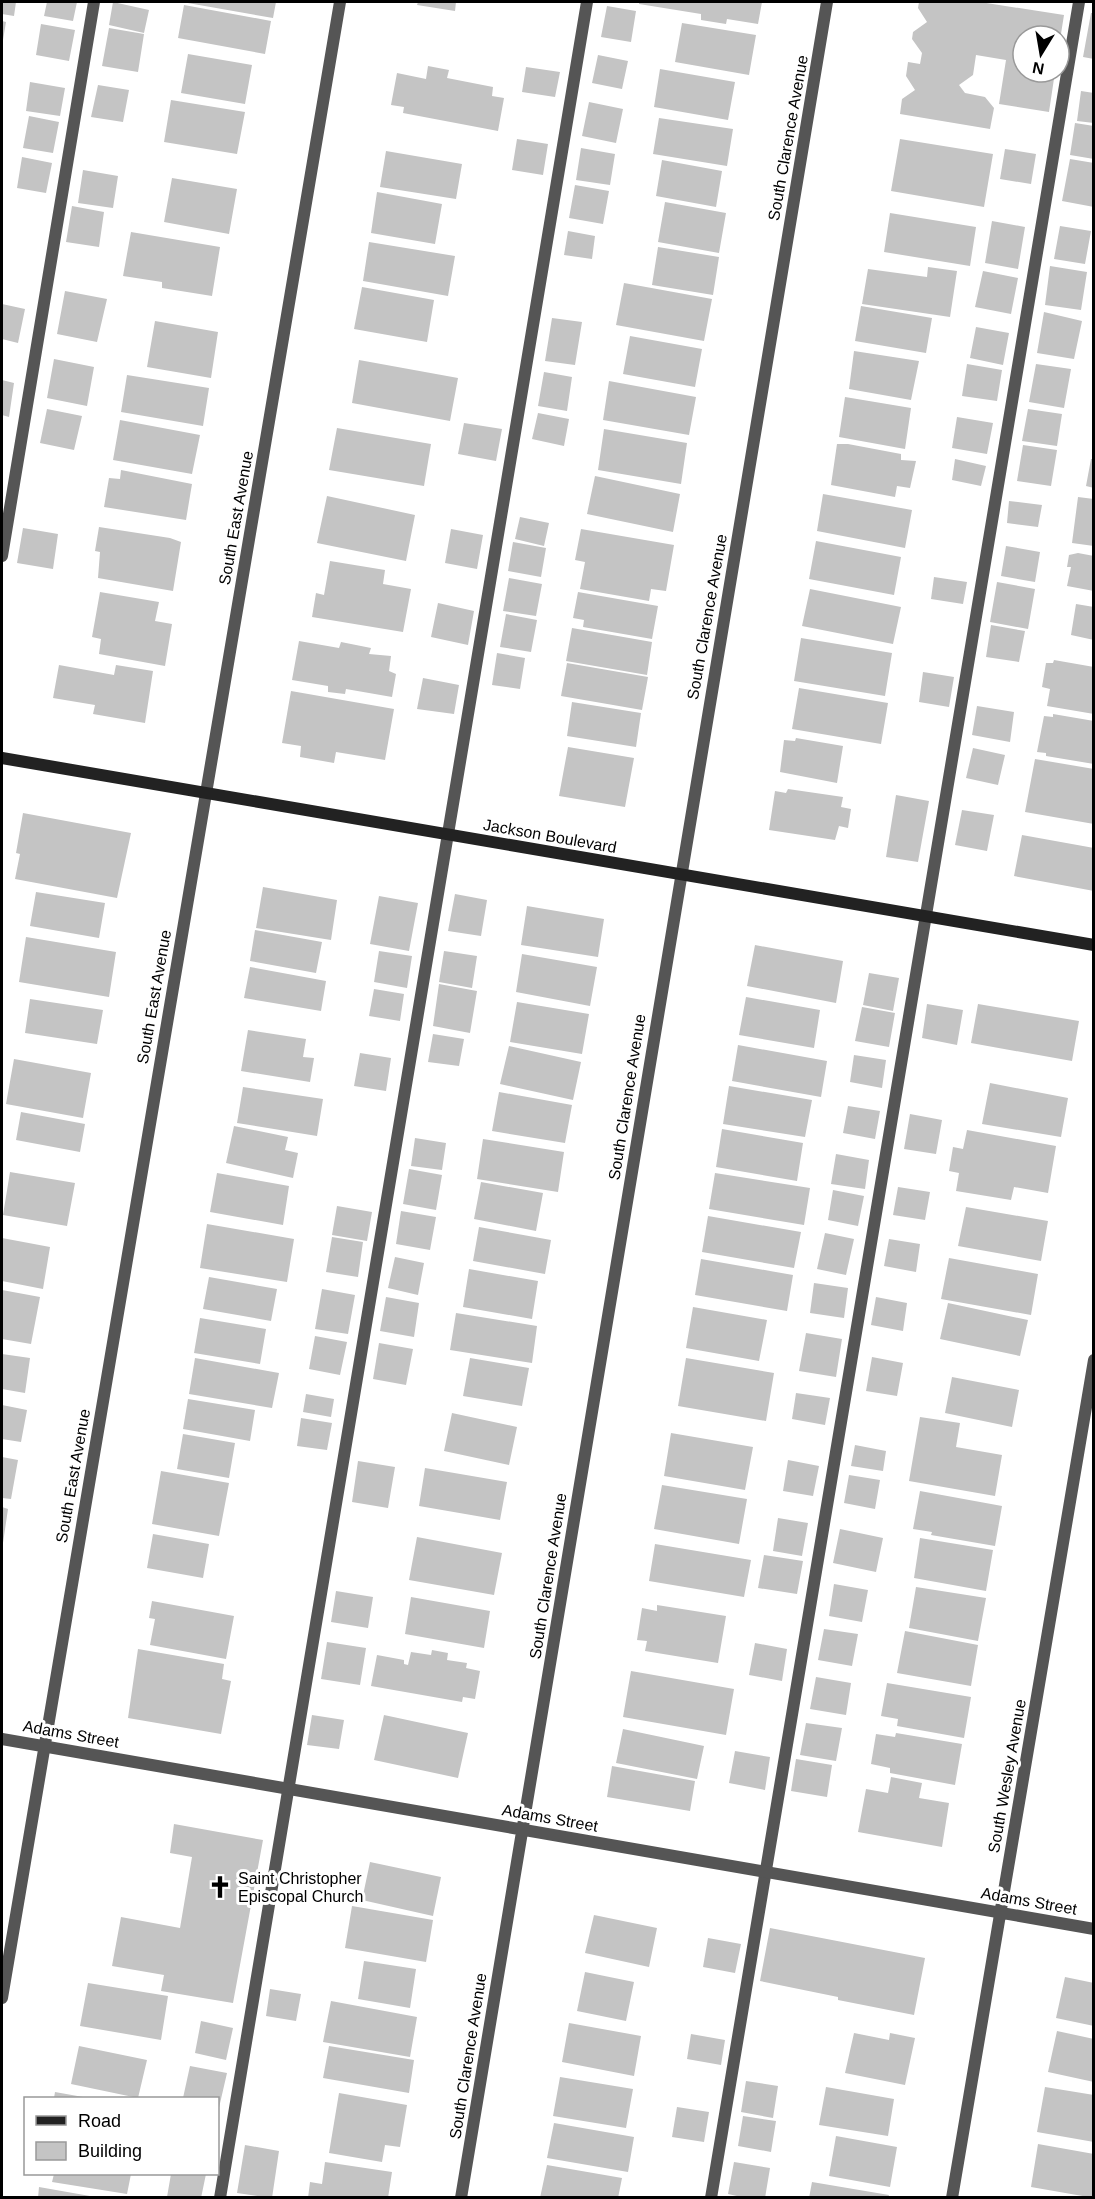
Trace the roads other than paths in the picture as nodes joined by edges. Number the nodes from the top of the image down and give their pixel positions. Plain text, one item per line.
1 (94, 2) edge
2 (340, 2) edge
3 (587, 2) edge
4 (827, 2) edge
5 (1078, 2) edge
6 (2, 556) edge
7 (2, 758) edge
8 (206, 793) junction
9 (448, 835) junction
10 (681, 876) junction
11 (925, 917) junction
12 (1094, 945) edge
13 (1094, 1360) edge
14 (2, 1739) edge
15 (44, 1747) junction
16 (288, 1789) junction
17 (523, 1829) junction
18 (766, 1872) junction
19 (1000, 1912) junction
20 (1094, 1929) edge
21 (2, 1998) edge
22 (220, 2198) edge
23 (461, 2198) edge
24 (711, 2198) edge
25 (952, 2198) edge

1 - 6 street
2 - 8 street, South East Avenue
3 - 9 street
4 - 10 street, South Clarence Avenue
5 - 11 street
7 - 8 street, Jackson Boulevard
8 - 9 street, Jackson Boulevard
8 - 15 street, South East Avenue
9 - 10 street, Jackson Boulevard
9 - 16 street
10 - 11 street, Jackson Boulevard
10 - 17 street, South Clarence Avenue
11 - 12 street, Jackson Boulevard
11 - 18 street
13 - 19 street, South Wesley Avenue
14 - 15 street, Adams Street
15 - 16 street, Adams Street
15 - 21 street, South East Avenue
16 - 17 street, Adams Street
16 - 22 street
17 - 18 street, Adams Street
17 - 23 street, South Clarence Avenue
18 - 19 street, Adams Street
18 - 24 street
19 - 20 street, Adams Street
19 - 25 street, South Wesley Avenue

